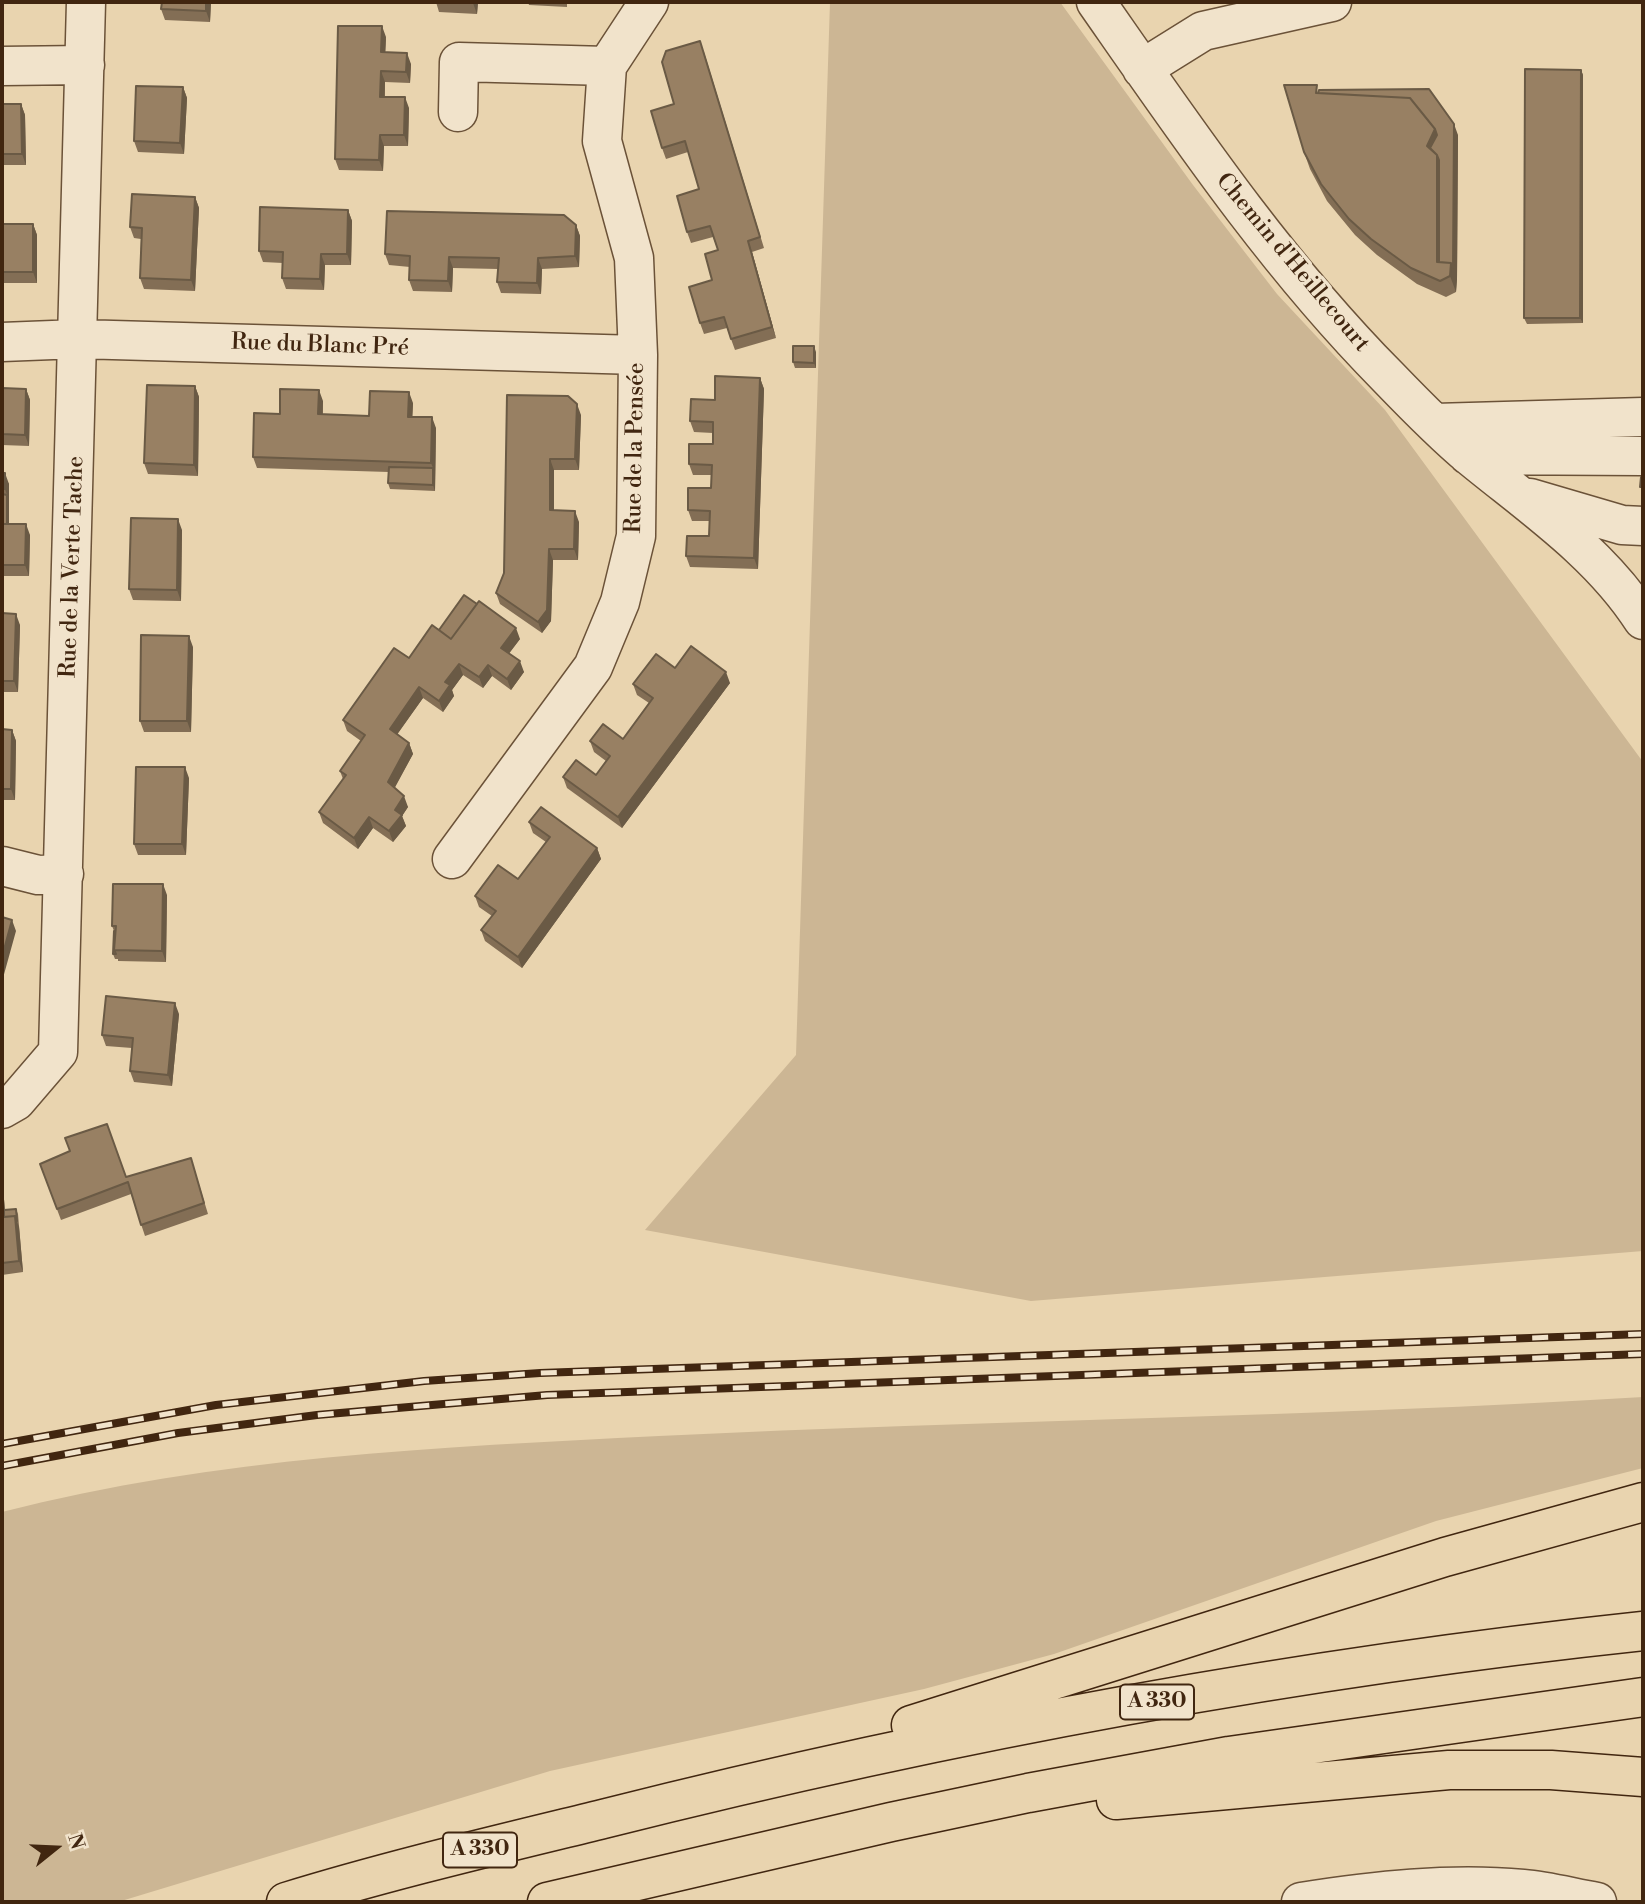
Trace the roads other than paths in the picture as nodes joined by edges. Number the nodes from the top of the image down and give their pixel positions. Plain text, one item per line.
1 (86, 2) edge
2 (649, 2) edge
3 (1096, 2) edge
4 (1332, 2) edge
5 (85, 65) junction
6 (2, 66) edge
7 (607, 66) junction
8 (1142, 69) junction
9 (458, 112) dead end
10 (78, 339) junction
11 (2, 342) edge
12 (638, 355) junction
13 (1643, 417) edge
14 (1435, 423) junction
15 (1468, 455) junction
16 (1643, 456) edge
17 (1519, 495) junction
18 (1643, 526) edge
19 (1643, 620) edge
20 (452, 859) dead end
21 (2, 866) edge
22 (64, 874) junction
23 (2, 1109) edge
24 (1643, 1502) edge
25 (1643, 1631) edge
26 (1643, 1697) edge
27 (1643, 1777) edge
28 (676, 1800) junction
29 (891, 1822) junction
30 (286, 1902) edge
31 (548, 1902) edge
32 (1301, 1902) edge
33 (1597, 1902) edge

1 - 5 street, Rue de la Verte Tache
2 - 7 street, Rue de la Pensée
3 - 8 street, Chemin d'Heillecourt
4 - 8 street
5 - 6 street
5 - 10 street, Rue de la Verte Tache
7 - 9 street
7 - 12 street, Rue de la Pensée
8 - 14 street, Chemin d'Heillecourt
10 - 11 street, Rue du Blanc Pré
10 - 12 street, Rue du Blanc Pré
10 - 22 street, Rue de la Verte Tache
12 - 20 street, Rue de la Pensée
13 - 14 street
14 - 15 street, Chemin d'Heillecourt
15 - 16 street
15 - 17 street, Chemin d'Heillecourt
17 - 18 street, Chemin d'Heillecourt
17 - 19 street, Chemin d'Heillecourt
21 - 22 street
22 - 23 street, Rue de la Verte Tache
24 - 28 highway
25 - 28 highway, A 330
26 - 29 highway
27 - 29 highway
28 - 30 highway, A 330
29 - 31 highway
32 - 33 street

